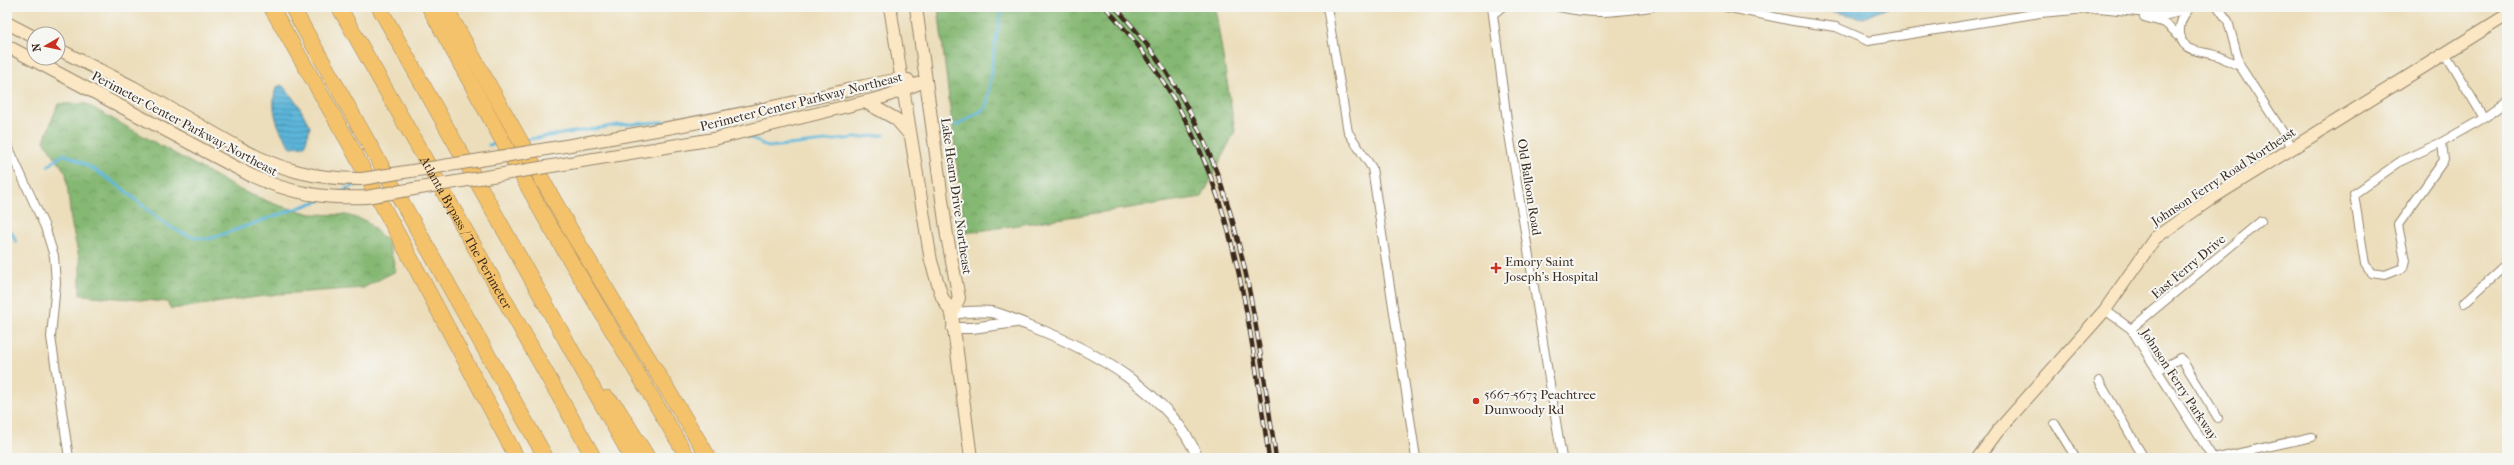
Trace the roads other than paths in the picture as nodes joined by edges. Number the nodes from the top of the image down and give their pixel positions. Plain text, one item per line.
1 (271, 7) edge
2 (339, 7) edge
3 (379, 7) edge
4 (429, 7) edge
5 (445, 7) edge
6 (890, 7) edge
7 (916, 7) edge
8 (1327, 7) edge
9 (1502, 7) edge
10 (1559, 7) edge
11 (1651, 7) edge
12 (1726, 7) edge
13 (2218, 7) edge
14 (2190, 9) edge
15 (1493, 10) edge
16 (296, 11) edge
17 (2130, 12) junction
18 (2507, 15) edge
19 (7, 23) edge
20 (26, 33) edge
21 (2181, 38) junction
22 (7, 46) edge
23 (66, 53) edge
24 (2445, 53) junction
25 (2240, 66) junction
26 (900, 79) junction
27 (925, 81) junction
28 (902, 92) junction
29 (2507, 101) edge
30 (866, 102) junction
31 (2484, 118) junction
32 (909, 134) junction
33 (2442, 142) junction
34 (7, 144) edge
35 (2293, 148) junction
36 (2261, 221) dead end
37 (2507, 264) edge
38 (2464, 303) dead end
39 (2104, 310) junction
40 (952, 314) junction
41 (1018, 321) junction
42 (952, 328) junction
43 (2131, 329) junction
44 (2158, 370) junction
45 (590, 381) junction
46 (2099, 381) dead end
47 (654, 402) junction
48 (2218, 418) dead end
49 (2055, 424) dead end
50 (2312, 437) dead end
51 (68, 458) edge
52 (517, 458) edge
53 (546, 458) edge
54 (594, 458) edge
55 (632, 458) edge
56 (648, 458) edge
57 (688, 458) edge
58 (693, 458) edge
59 (709, 458) edge
60 (971, 458) edge
61 (1198, 458) edge
62 (1416, 458) edge
63 (1562, 458) edge
64 (1978, 458) edge
65 (2076, 458) edge
66 (2144, 458) edge
67 (2213, 458) edge
68 (2218, 458) edge

1 - 52 highway
2 - 54 highway, Atlanta Bypass / The Perimeter
3 - 45 highway
4 - 47 highway, bridge
5 - 59 highway
6 - 26 main road
7 - 27 main road, Lake Hearn Drive Northeast
8 - 62 street
9 - 15 street
10 - 11 street
12 - 17 street
13 - 25 street
14 - 17 street
14 - 21 street
15 - 63 street, Old Balloon Road
16 - 53 highway
17 - 21 street
18 - 24 main road, Johnson Ferry Road Northeast
19 - 20 main road
21 - 25 street
22 - 30 main road, Perimeter Center Parkway Northeast, bridge
23 - 26 main road, Perimeter Center Parkway Northeast, bridge
24 - 31 street
24 - 35 main road, Johnson Ferry Road Northeast
25 - 35 street
26 - 27 main road, Perimeter Center Parkway Northeast
26 - 28 main road
27 - 28 main road, Perimeter Center Parkway Northeast
27 - 40 main road, Lake Hearn Drive Northeast
28 - 30 main road, Perimeter Center Parkway Northeast
28 - 32 main road
29 - 31 street
30 - 32 main road
31 - 33 street
32 - 40 main road
33 - 33 street
34 - 51 street
35 - 39 main road, Johnson Ferry Road Northeast
36 - 43 street, East Ferry Drive
37 - 38 street
39 - 43 street, Johnson Ferry Parkway
39 - 64 main road, Johnson Ferry Road Northeast
40 - 41 street
40 - 42 main road, Lake Hearn Drive Northeast
41 - 42 street
41 - 61 street
42 - 60 main road, Lake Hearn Drive Northeast
43 - 44 street, Johnson Ferry Parkway
44 - 48 street
44 - 67 street, Johnson Ferry Parkway
45 - 55 highway
45 - 56 highway
46 - 66 street
47 - 57 highway
47 - 58 highway
49 - 65 street
50 - 68 street

